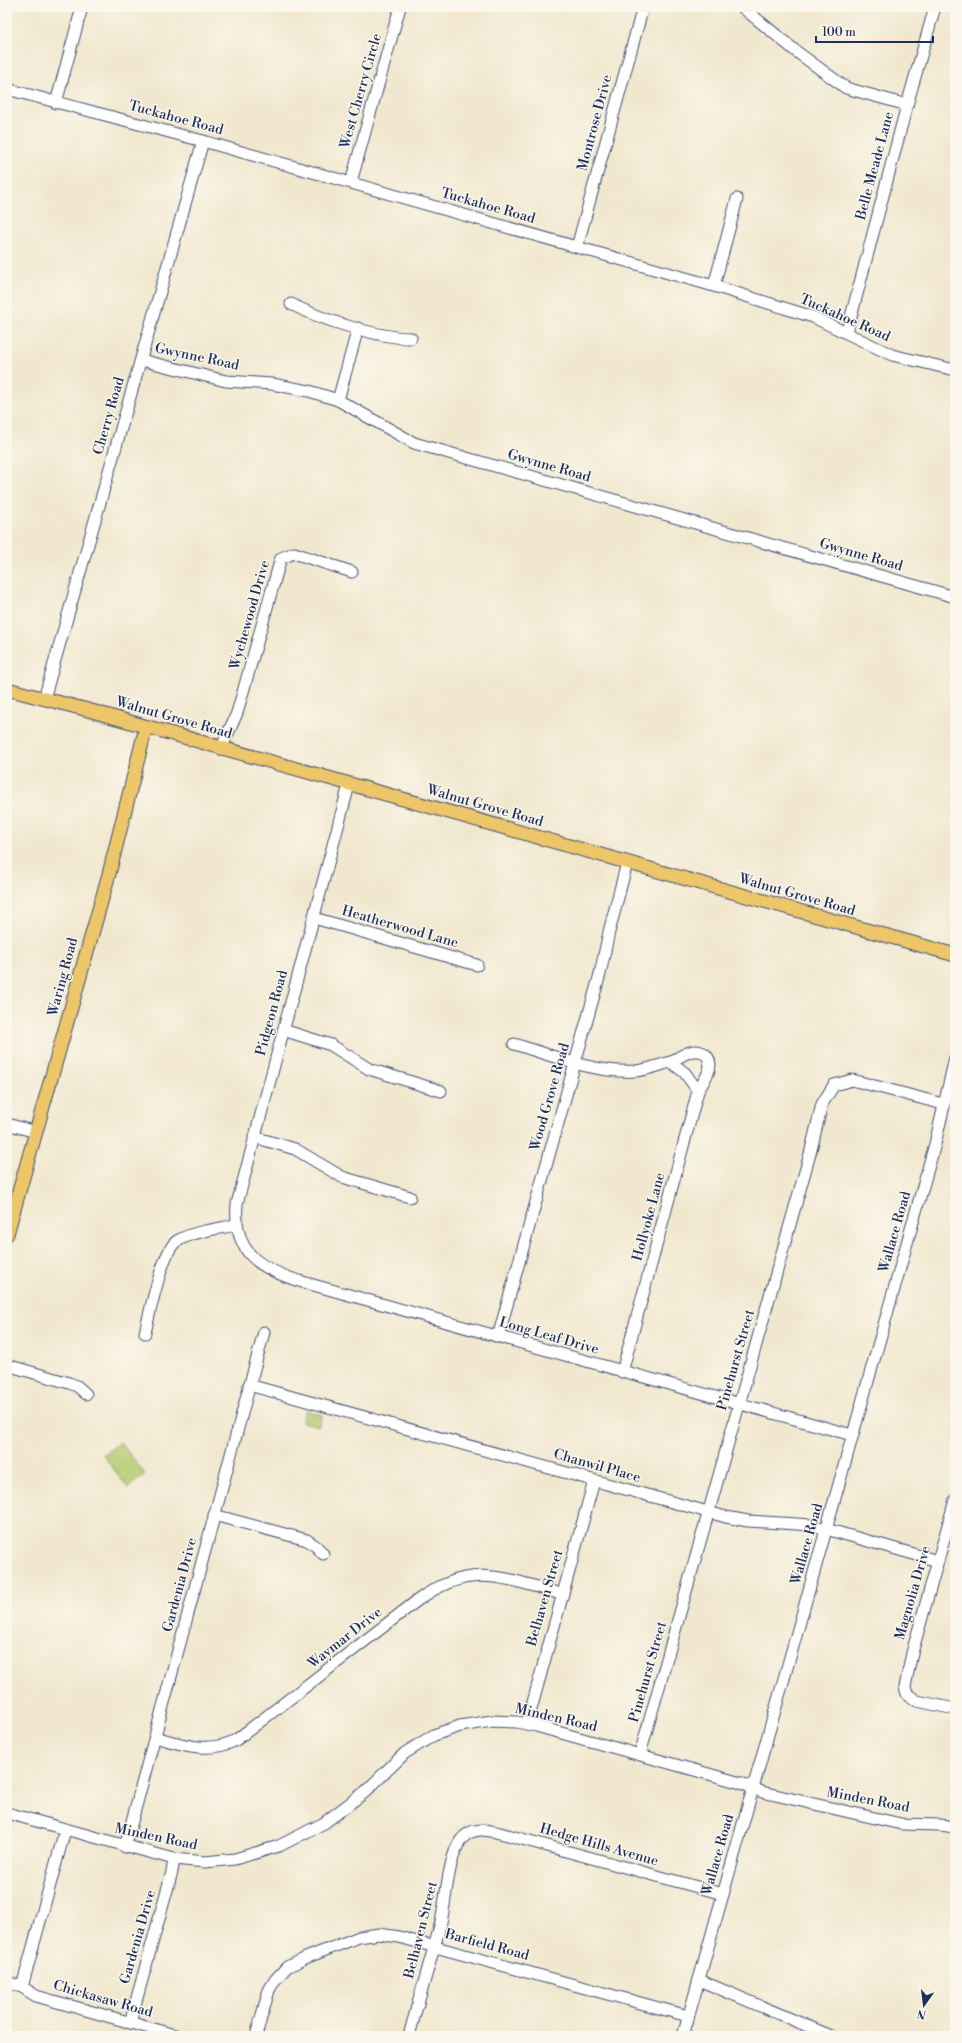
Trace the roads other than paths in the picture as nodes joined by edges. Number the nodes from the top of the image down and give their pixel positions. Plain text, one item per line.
1 (82, 7) edge
2 (400, 7) edge
3 (643, 7) edge
4 (742, 7) edge
5 (935, 7) edge
6 (7, 89) edge
7 (56, 103) junction
8 (907, 105) junction
9 (203, 140) junction
10 (351, 182) junction
11 (738, 199) dead end
12 (577, 247) junction
13 (714, 286) junction
14 (290, 304) dead end
15 (358, 328) junction
16 (847, 332) junction
17 (410, 338) dead end
18 (141, 360) junction
19 (955, 370) edge
20 (338, 400) junction
21 (352, 572) dead end
22 (955, 598) edge
23 (7, 689) edge
24 (44, 699) junction
25 (146, 727) junction
26 (221, 749) junction
27 (349, 785) junction
28 (627, 863) junction
29 (314, 918) junction
30 (955, 955) edge
31 (477, 965) dead end
32 (284, 1030) junction
33 (514, 1044) dead end
34 (955, 1058) edge
35 (575, 1062) junction
36 (671, 1062) junction
37 (441, 1091) dead end
38 (698, 1091) junction
39 (943, 1104) junction
40 (7, 1124) edge
41 (36, 1132) junction
42 (254, 1137) junction
43 (410, 1197) dead end
44 (236, 1225) junction
45 (7, 1234) edge
46 (247, 1248) joint
47 (264, 1332) dead end
48 (145, 1333) dead end
49 (498, 1337) junction
50 (7, 1365) edge
51 (622, 1372) junction
52 (249, 1385) junction
53 (86, 1394) dead end
54 (739, 1404) junction
55 (852, 1436) junction
56 (594, 1481) junction
57 (955, 1500) edge
58 (708, 1513) junction
59 (214, 1515) junction
60 (826, 1529) junction
61 (323, 1554) dead end
62 (938, 1561) junction
63 (562, 1594) junction
64 (955, 1709) edge
65 (527, 1724) junction
66 (155, 1737) junction
67 (640, 1754) junction
68 (753, 1789) junction
69 (7, 1814) edge
70 (955, 1827) edge
71 (65, 1830) junction
72 (467, 1834) joint
73 (125, 1847) junction
74 (174, 1859) junction
75 (723, 1894) junction
76 (434, 1946) junction
77 (699, 1980) junction
78 (7, 1982) edge
79 (22, 1987) junction
80 (688, 2016) junction
81 (130, 2022) junction
82 (178, 2036) edge
83 (256, 2036) edge
84 (409, 2036) edge
85 (682, 2036) edge
86 (831, 2036) edge

1 - 7 street
2 - 10 street, West Cherry Circle
3 - 12 street, Montrose Drive
4 - 8 street
5 - 8 street, Belle Meade Lane
6 - 7 street, Tuckahoe Road
7 - 9 street, Tuckahoe Road
8 - 16 street, Belle Meade Lane
9 - 10 street, Tuckahoe Road
9 - 18 street, Cherry Road
10 - 12 street, Tuckahoe Road
11 - 13 street
12 - 13 street, Tuckahoe Road
13 - 16 street, Tuckahoe Road
14 - 15 street
15 - 17 street
15 - 20 street
16 - 19 street, Tuckahoe Road
18 - 20 street, Gwynne Road
18 - 24 street, Cherry Road
20 - 22 street, Gwynne Road
21 - 26 street, Wychewood Drive
23 - 24 main road, Walnut Grove Road
24 - 25 main road, Walnut Grove Road
25 - 26 main road, Walnut Grove Road
25 - 41 main road, Waring Road
26 - 27 main road, Walnut Grove Road
27 - 28 main road, Walnut Grove Road
27 - 29 street, Pidgeon Road
28 - 30 main road, Walnut Grove Road
28 - 35 street, Wood Grove Road
29 - 31 street, Heatherwood Lane
29 - 32 street, Pidgeon Road
32 - 37 street
32 - 42 street, Pidgeon Road
33 - 35 street
34 - 39 street, Wallace Road
35 - 36 street
35 - 49 street, Wood Grove Road
36 - 38 street
36 - 38 street, Hollyoke Lane
38 - 51 street, Hollyoke Lane
39 - 54 street, Pinehurst Street
39 - 55 street, Wallace Road
40 - 41 street
41 - 45 main road, Waring Road
42 - 43 street
42 - 44 street, Pidgeon Road
44 - 46 street, Pidgeon Road
44 - 48 street
46 - 49 street, Long Leaf Drive
47 - 52 street, Gardenia Drive
49 - 51 street, Long Leaf Drive
50 - 53 street
51 - 54 street, Long Leaf Drive
52 - 56 street, Chanwil Place
52 - 59 street, Gardenia Drive
54 - 55 street, Long Leaf Drive
54 - 58 street, Pinehurst Street
55 - 60 street, Wallace Road
56 - 58 street, Chanwil Place
56 - 63 street, Belhaven Street
57 - 62 street, Magnolia Drive
58 - 60 street, Chanwil Place
58 - 67 street, Pinehurst Street
59 - 61 street
59 - 66 street, Gardenia Drive
60 - 62 street, Chanwil Place
60 - 68 street, Wallace Road
62 - 64 street, Magnolia Drive
63 - 65 street, Belhaven Street
63 - 66 street, Waymar Drive
65 - 67 street, Minden Road
65 - 74 street, Minden Road
66 - 73 street, Gardenia Drive
67 - 68 street, Minden Road
68 - 70 street, Minden Road
68 - 75 street, Wallace Road
69 - 71 street
71 - 73 street, Minden Road
71 - 79 street
72 - 75 street, Hedge Hills Avenue
72 - 76 street, Belhaven Street
73 - 74 street, Minden Road
74 - 81 street, Gardenia Drive
75 - 77 street, Wallace Road
76 - 80 street, Barfield Road
76 - 83 street, Barfield Road
76 - 84 street, Belhaven Street
77 - 80 street, Wallace Road
77 - 86 street
78 - 79 street, Chickasaw Road
79 - 81 street, Chickasaw Road
80 - 85 street, Wallace Road
81 - 82 street, Chickasaw Road

